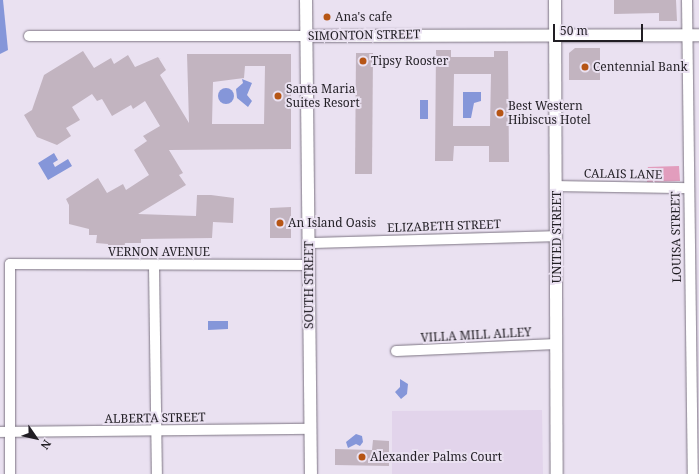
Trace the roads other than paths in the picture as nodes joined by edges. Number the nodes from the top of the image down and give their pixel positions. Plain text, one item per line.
1 (306, 0) edge
2 (555, 0) edge
3 (687, 0) edge
4 (693, 35) edge
5 (29, 36) dead end
6 (307, 36) junction
7 (554, 37) junction
8 (557, 186) junction
9 (688, 188) junction
10 (556, 236) junction
11 (309, 243) junction
12 (309, 265) junction
13 (154, 266) junction
14 (557, 344) junction
15 (396, 351) dead end
16 (310, 429) junction
17 (157, 431) junction
18 (5, 432) edge
19 (10, 474) edge
20 (157, 474) edge
21 (311, 474) edge
22 (557, 474) edge
23 (693, 474) edge

1 - 6 street, SOUTH STREET
2 - 7 street, UNITED STREET
3 - 4 street, LOUISA STREET
4 - 7 street, SIMONTON STREET
4 - 9 street, LOUISA STREET
5 - 6 street, SIMONTON STREET
6 - 7 street, SIMONTON STREET
6 - 11 street, SOUTH STREET
7 - 8 street, UNITED STREET
8 - 9 street, CALAIS LANE
8 - 10 street, UNITED STREET
9 - 23 street, LOUISA STREET
10 - 11 street, ELIZABETH STREET
10 - 14 street, UNITED STREET
11 - 12 street, SOUTH STREET
12 - 13 street, VERNON AVENUE
12 - 16 street, SOUTH STREET
13 - 17 street
13 - 18 street, VERNON AVENUE
14 - 15 street, VILLA MILL ALLEY
14 - 22 street, UNITED STREET
16 - 17 street, ALBERTA STREET
16 - 21 street, SOUTH STREET
17 - 18 street, ALBERTA STREET
17 - 20 street
18 - 19 street

